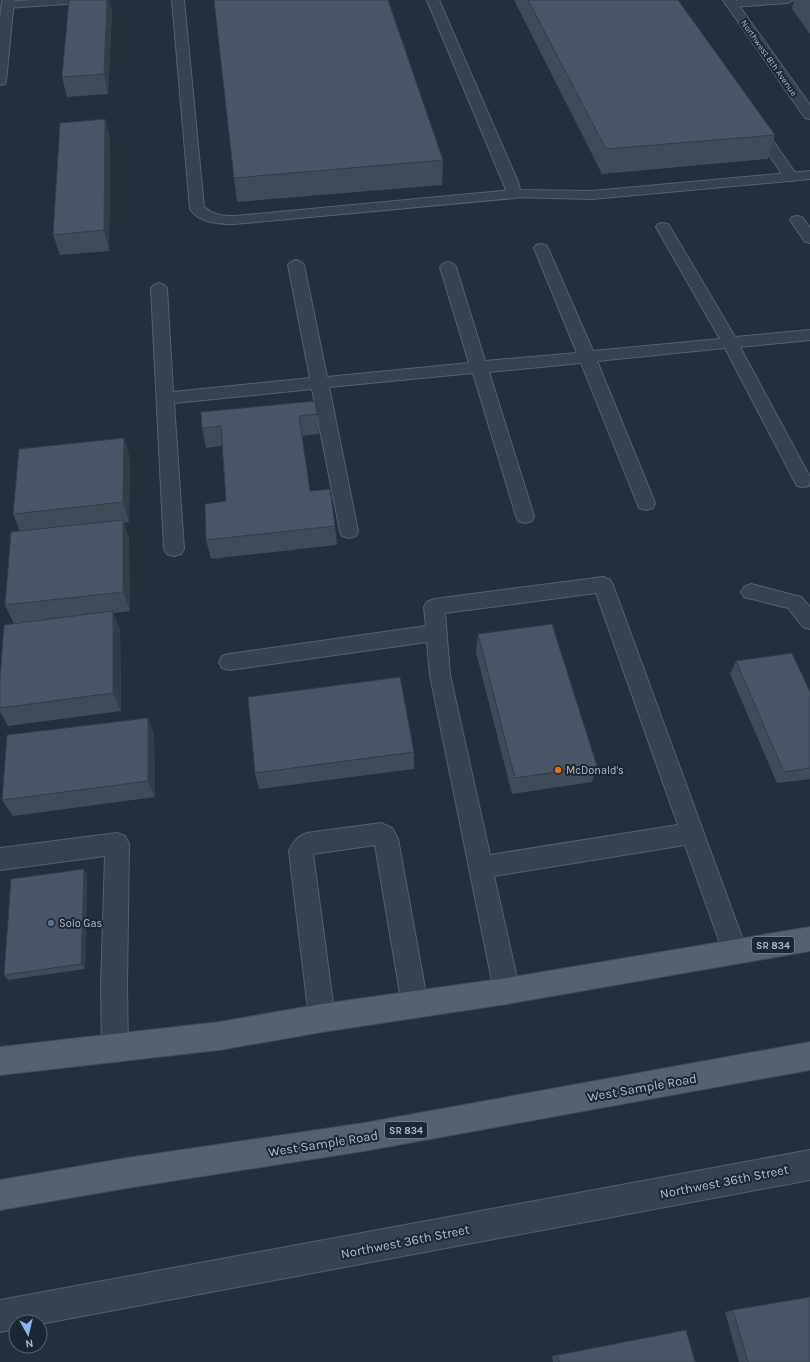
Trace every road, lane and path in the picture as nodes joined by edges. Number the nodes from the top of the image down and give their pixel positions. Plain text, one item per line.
1 (79, 0) edge
2 (178, 0) edge
3 (433, 0) edge
4 (787, 0) edge
5 (730, 2) edge
6 (8, 3) edge
7 (0, 81) edge
8 (810, 115) edge
9 (750, 118) edge
10 (810, 175) edge
11 (791, 177) junction
12 (514, 194) junction
13 (797, 220) dead end
14 (663, 227) dead end
15 (810, 240) edge
16 (541, 248) dead end
17 (296, 265) dead end
18 (448, 267) dead end
19 (159, 288) dead end
20 (810, 335) edge
21 (730, 343) junction
22 (587, 357) junction
23 (480, 367) junction
24 (319, 383) junction
25 (165, 398) junction
26 (804, 481) dead end
27 (646, 503) dead end
28 (525, 516) dead end
29 (348, 531) dead end
30 (174, 549) dead end
31 (751, 592) dead end
32 (810, 621) edge
33 (436, 633) junction
34 (229, 662) dead end
35 (692, 833) junction
36 (0, 859) edge
37 (480, 867) junction
38 (810, 939) edge
39 (735, 951) junction
40 (507, 991) junction
41 (415, 1006) junction
42 (322, 1018) junction
43 (115, 1049) junction
44 (810, 1056) edge
45 (0, 1061) edge
46 (810, 1165) edge
47 (0, 1196) edge
48 (0, 1316) edge

1 - 6 lane
2 - 12 lane
3 - 12 street
4 - 5 lane
5 - 8 street, Northwest 8th Avenue
6 - 7 street
9 - 11 lane
10 - 11 street
11 - 12 street
13 - 15 lane
14 - 21 lane
16 - 22 lane
17 - 24 lane
18 - 23 lane
19 - 25 lane
20 - 21 lane
21 - 22 lane
21 - 26 lane
22 - 23 lane
22 - 27 lane
23 - 24 lane
23 - 28 lane
24 - 25 lane
24 - 29 lane
25 - 30 lane
31 - 32 lane
33 - 34 lane
33 - 35 lane
33 - 37 lane
35 - 37 lane
35 - 39 lane
36 - 43 lane
37 - 40 lane
38 - 39 main road, SR 834
39 - 40 main road, SR 834
40 - 41 main road, SR 834
41 - 42 main road, SR 834
41 - 42 lane
42 - 43 main road, SR 834
43 - 45 main road, SR 834
44 - 47 main road, West Sample Road / SR 834
46 - 48 street, Northwest 36th Street

